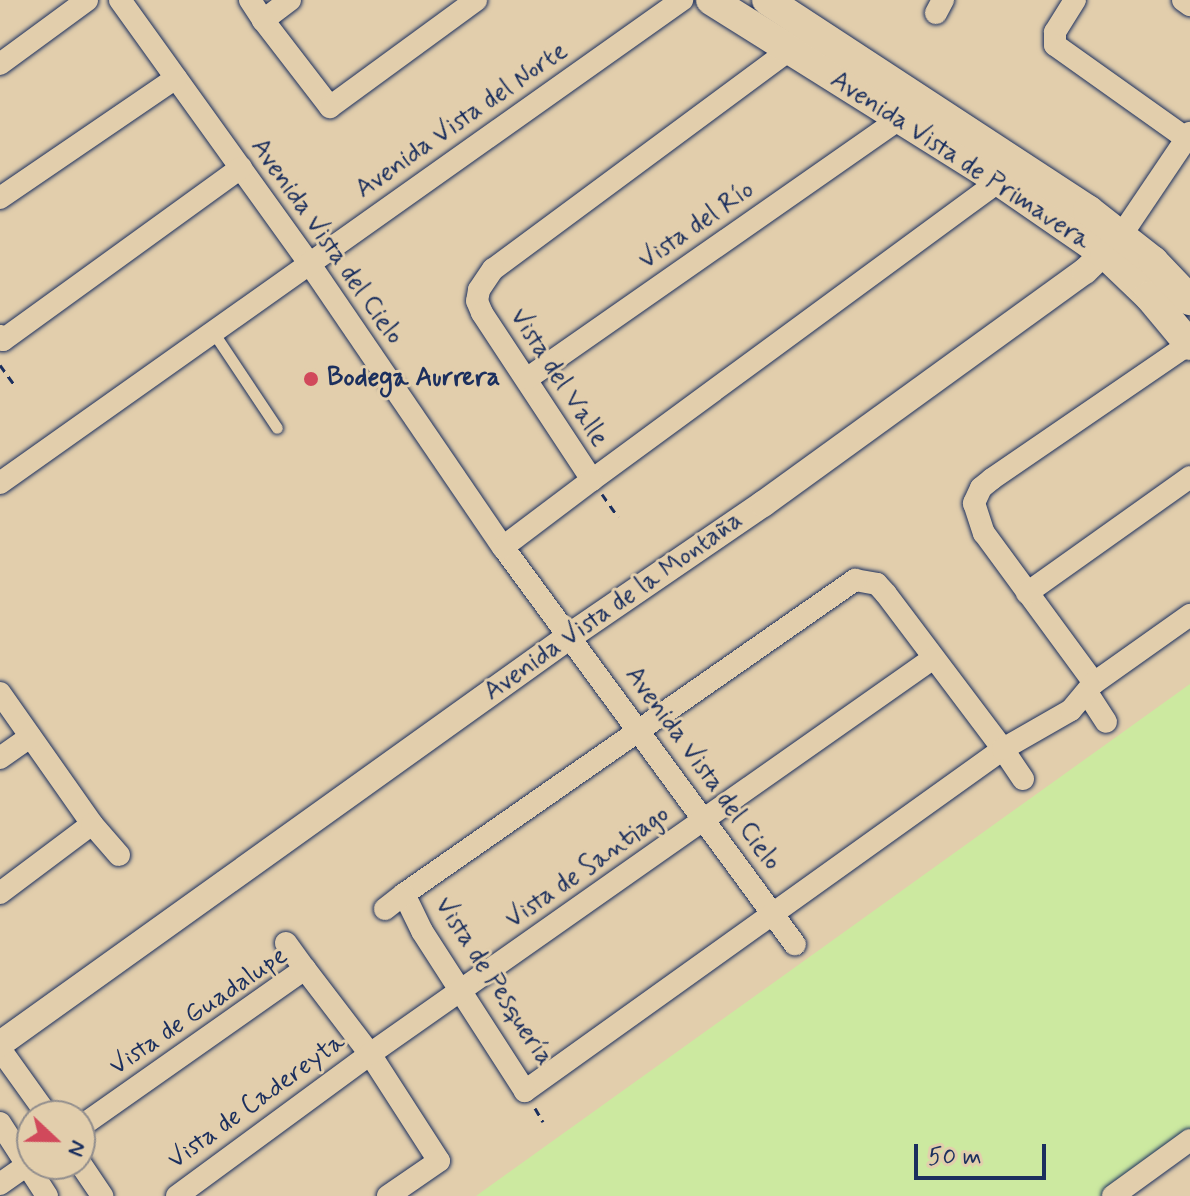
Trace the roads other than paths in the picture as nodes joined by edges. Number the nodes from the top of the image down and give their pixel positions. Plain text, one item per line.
1 (87, 0) edge
2 (120, 0) edge
3 (250, 0) edge
4 (290, 0) edge
5 (476, 0) edge
6 (682, 0) edge
7 (711, 0) edge
8 (767, 0) edge
9 (1075, 0) edge
10 (1183, 0) edge
11 (1190, 5) edge
12 (263, 20) junction
13 (788, 51) junction
14 (0, 64) edge
15 (176, 78) junction
16 (897, 121) junction
17 (1189, 137) edge
18 (241, 168) junction
19 (999, 181) junction
20 (0, 198) edge
21 (1113, 244) junction
22 (309, 263) junction
23 (1190, 300) edge
24 (213, 332) junction
25 (0, 336) edge
26 (1190, 345) edge
27 (528, 378) junction
28 (277, 428) dead end
29 (1190, 477) edge
30 (592, 480) junction
31 (0, 483) edge
32 (503, 547) junction
33 (1027, 593) junction
34 (1190, 615) edge
35 (570, 636) junction
36 (932, 659) junction
37 (1091, 688) junction
38 (0, 693) edge
39 (1106, 722) dead end
40 (639, 731) junction
41 (30, 737) junction
42 (1003, 749) junction
43 (0, 758) edge
44 (1023, 779) dead end
45 (705, 821) junction
46 (92, 824) junction
47 (119, 855) dead end
48 (0, 893) edge
49 (404, 894) junction
50 (385, 909) dead end
51 (772, 914) junction
52 (286, 943) dead end
53 (795, 944) dead end
54 (305, 969) junction
55 (463, 988) junction
56 (0, 1046) edge
57 (370, 1054) junction
58 (37, 1100) edge
59 (96, 1116) edge
60 (0, 1123) edge
61 (1190, 1140) edge
62 (16, 1148) edge
63 (177, 1196) edge
64 (388, 1196) edge
65 (1113, 1196) edge

1 - 14 street
2 - 15 street, Avenida Vista del Cielo
3 - 12 street
4 - 12 street
5 - 12 street
6 - 22 street, Avenida Vista del Norte
7 - 13 main road, Avenida Vista de Primavera
8 - 21 main road, Avenida Vista de Primavera
9 - 17 street
10 - 11 street
13 - 16 main road, Avenida Vista de Primavera
13 - 27 street, Vista del Valle
15 - 18 street, Avenida Vista del Cielo
15 - 20 street
16 - 19 main road, Avenida Vista de Primavera
16 - 27 street, Vista del Río
17 - 21 street, Avenida Vista de la Montaña
18 - 22 street, Avenida Vista del Cielo
18 - 25 street
19 - 21 main road, Avenida Vista de Primavera
19 - 30 street, Vista del Valle
21 - 23 main road, Avenida Vista de Primavera
21 - 26 main road, Avenida Vista de Primavera
21 - 35 street, Avenida Vista de la Montaña
22 - 24 street, Avenida Vista del Norte
22 - 32 street, Avenida Vista del Cielo
24 - 28 lane
24 - 31 street, Avenida Vista del Norte
26 - 33 street
27 - 30 street, Vista del Valle
29 - 33 street
30 - 32 street
32 - 35 street, Avenida Vista del Cielo
33 - 37 street
34 - 37 street
35 - 40 street, Avenida Vista del Cielo
35 - 56 street, Avenida Vista de la Montaña
36 - 40 street, Vista de Pesquería
36 - 42 street, Vista de Pesquería
36 - 45 street, Vista de Santiago
37 - 39 street
37 - 42 street
38 - 41 street
40 - 45 street, Avenida Vista del Cielo
40 - 49 street, Vista de Pesquería
41 - 43 street
41 - 46 street
42 - 44 street, Vista de Pesquería
42 - 51 street
45 - 51 street, Avenida Vista del Cielo
45 - 55 street, Vista de Santiago
46 - 47 street
46 - 48 street
49 - 50 street
49 - 55 street, Vista de Pesquería
51 - 53 street, Avenida Vista del Cielo
51 - 55 street, Vista de Pesquería
52 - 54 street
54 - 57 street, Vista de Guadalupe
54 - 59 street, Vista de Guadalupe
55 - 57 street, Vista de Santiago
56 - 58 street
57 - 63 street, Vista de Cadereyta
57 - 64 street, Vista de Guadalupe
60 - 62 street
61 - 65 street

